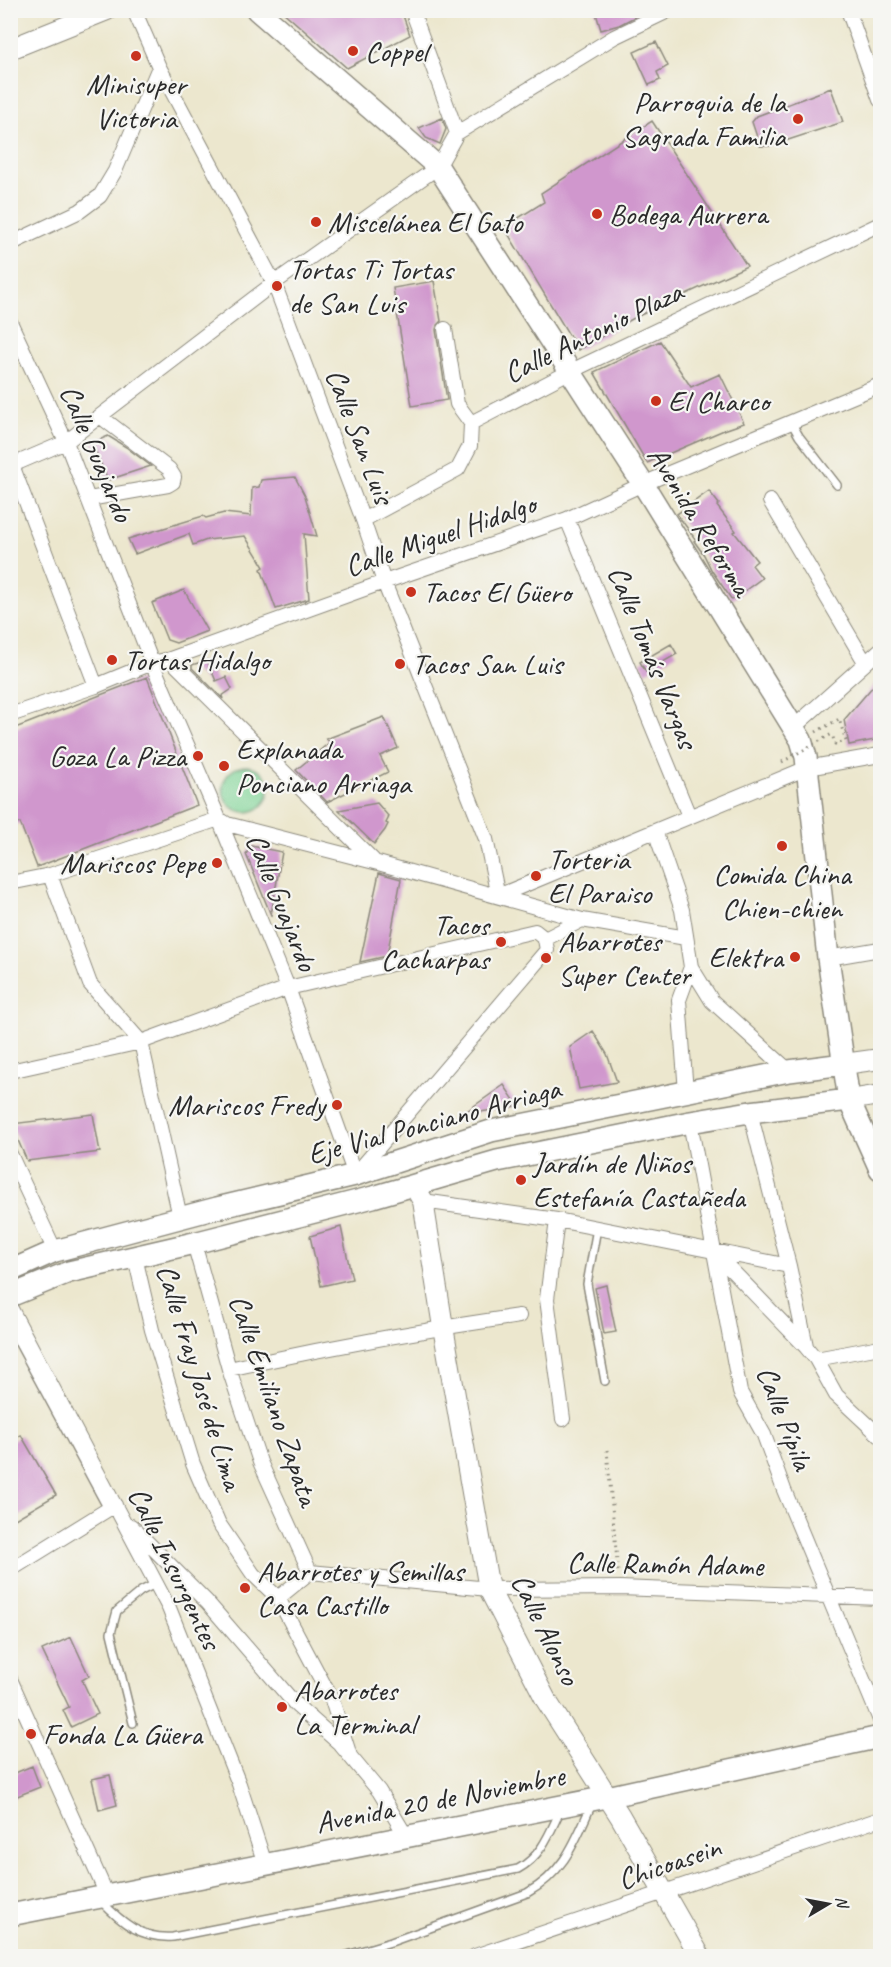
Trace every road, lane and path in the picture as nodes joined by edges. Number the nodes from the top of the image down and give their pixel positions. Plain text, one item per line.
1 (107, 10) edge
2 (134, 10) edge
3 (257, 10) edge
4 (412, 10) edge
5 (670, 10) edge
6 (848, 10) edge
7 (10, 49) edge
8 (159, 67) junction
9 (876, 74) edge
10 (880, 100) edge
11 (457, 133) junction
12 (438, 168) junction
13 (880, 224) edge
14 (10, 244) edge
15 (274, 283) junction
16 (10, 322) edge
17 (445, 328) dead end
18 (569, 372) junction
19 (880, 385) edge
20 (101, 417) junction
21 (791, 422) junction
22 (471, 423) junction
23 (66, 442) junction
24 (11, 466) edge
25 (643, 484) junction
26 (837, 485) dead end
27 (89, 499) junction
28 (770, 501) dead end
29 (567, 519) junction
30 (363, 520) junction
31 (384, 582) junction
32 (880, 650) edge
33 (170, 659) junction
34 (865, 662) junction
35 (152, 663) junction
36 (96, 686) junction
37 (10, 715) edge
38 (797, 734) junction
39 (880, 755) edge
40 (782, 762) dead end
41 (807, 768) junction
42 (689, 816) junction
43 (219, 819) junction
44 (655, 831) junction
45 (374, 861) junction
46 (50, 875) junction
47 (10, 883) edge
48 (498, 896) junction
49 (582, 920) junction
50 (686, 938) junction
51 (545, 939) junction
52 (880, 949) edge
53 (828, 958) junction
54 (691, 967) junction
55 (288, 988) junction
56 (141, 1042) junction
57 (880, 1059) edge
58 (844, 1064) junction
59 (10, 1071) edge
60 (789, 1071) junction
61 (686, 1092) junction
62 (880, 1095) edge
63 (849, 1100) junction
64 (750, 1112) junction
65 (690, 1122) junction
66 (10, 1154) edge
67 (880, 1169) edge
68 (355, 1175) junction
69 (419, 1193) junction
70 (180, 1217) junction
71 (557, 1220) junction
72 (597, 1228) junction
73 (194, 1243) junction
74 (55, 1251) junction
75 (713, 1251) junction
76 (135, 1257) junction
77 (789, 1266) junction
78 (10, 1271) edge
79 (10, 1296) edge
80 (10, 1307) edge
81 (519, 1316) dead end
82 (10, 1327) edge
83 (443, 1327) junction
84 (806, 1347) junction
85 (880, 1347) edge
86 (816, 1359) junction
87 (229, 1369) junction
88 (605, 1381) dead end
89 (563, 1419) dead end
90 (880, 1436) edge
91 (607, 1450) dead end
92 (115, 1510) junction
93 (10, 1570) edge
94 (310, 1572) junction
95 (157, 1583) junction
96 (620, 1588) junction
97 (489, 1589) junction
98 (828, 1595) junction
99 (278, 1598) junction
100 (880, 1598) edge
101 (10, 1679) edge
102 (880, 1720) edge
103 (133, 1723) dead end
104 (880, 1737) edge
105 (350, 1756) junction
106 (601, 1798) junction
107 (563, 1806) junction
108 (880, 1819) edge
109 (406, 1836) junction
110 (265, 1864) junction
111 (665, 1893) junction
112 (102, 1896) junction
113 (10, 1915) edge
114 (344, 1956) edge
115 (480, 1956) edge
116 (700, 1956) edge

1 - 7 street
2 - 8 street, Calle San Luis
3 - 12 main road, Avenida Reforma
4 - 11 street
5 - 11 street
6 - 9 street
8 - 14 street
8 - 15 street, Calle San Luis
9 - 10 street
11 - 12 street
12 - 15 street
12 - 18 main road, Avenida Reforma
13 - 18 street, Calle Antonio Plaza
15 - 20 street
15 - 30 street, Calle San Luis
16 - 23 street, Calle Guajardo
17 - 22 street
18 - 22 street, Calle Antonio Plaza
18 - 25 main road, Avenida Reforma
19 - 21 street, Calle Miguel Hidalgo
20 - 23 street
20 - 27 street
21 - 25 street, Calle Miguel Hidalgo
21 - 26 lane
22 - 30 street
23 - 24 street
23 - 27 street, Calle Guajardo
24 - 36 street
25 - 29 street, Calle Miguel Hidalgo
25 - 38 main road, Avenida Reforma
27 - 35 street, Calle Guajardo
28 - 34 street
29 - 31 street, Calle Miguel Hidalgo
29 - 42 street, Calle Tomás Vargas
30 - 31 street, Calle San Luis
31 - 33 street, Calle Miguel Hidalgo
31 - 48 street, Calle San Luis
32 - 34 street
33 - 35 street, Calle Miguel Hidalgo
33 - 45 street
34 - 38 street
35 - 36 street, Calle Miguel Hidalgo
35 - 43 street, Calle Guajardo
36 - 37 street, Calle Miguel Hidalgo
38 - 40 path, bridge
38 - 41 main road, Avenida Reforma
39 - 41 street
41 - 42 street
41 - 53 main road, Avenida Reforma
42 - 44 street
43 - 45 street
43 - 46 street
43 - 55 street, Calle Guajardo
44 - 48 street
44 - 50 street
45 - 48 street
46 - 47 street
46 - 56 street
48 - 49 street
49 - 50 street
49 - 51 street
50 - 54 street
51 - 55 street
51 - 68 street
52 - 53 street
53 - 58 main road, Avenida Reforma
54 - 60 street
54 - 61 street
55 - 56 street
55 - 68 street, Calle Guajardo
56 - 59 street
56 - 70 street
57 - 58 street, Eje Vial Ponciano Arriaga
58 - 60 main road, Eje Vial Ponciano Arriaga
58 - 63 main road, Avenida Reforma
60 - 61 main road, Eje Vial Ponciano Arriaga
61 - 68 main road, Eje Vial Ponciano Arriaga
62 - 63 street, Eje Vial Ponciano Arriaga
63 - 64 main road, Eje Vial Ponciano Arriaga
63 - 67 main road, Avenida Reforma
64 - 65 main road, Eje Vial Ponciano Arriaga
64 - 77 street
65 - 69 main road, Eje Vial Ponciano Arriaga
65 - 75 street, Calle Pípila
66 - 74 street
68 - 70 main road, Eje Vial Ponciano Arriaga
69 - 71 street
69 - 73 main road, Eje Vial Ponciano Arriaga
69 - 83 street, Calle Alonso
70 - 74 main road, Eje Vial Ponciano Arriaga
71 - 72 street
71 - 89 street
72 - 75 street
72 - 88 lane
73 - 76 main road, Eje Vial Ponciano Arriaga
73 - 87 street, Calle Emiliano Zapata
74 - 78 main road, Eje Vial Ponciano Arriaga
75 - 77 street
75 - 84 street
75 - 98 street, Calle Pípila
76 - 79 main road, Eje Vial Ponciano Arriaga
76 - 99 street, Calle Fray José de Lima
77 - 84 street
80 - 92 street, Calle Insurgentes
81 - 83 street
82 - 92 lane
83 - 87 street
83 - 97 street, Calle Alonso
84 - 86 street
85 - 86 street
86 - 90 street
87 - 94 street, Calle Emiliano Zapata
91 - 96 path
92 - 93 street
92 - 95 street, Calle Insurgentes
92 - 105 street
94 - 97 street, Calle Ramón Adame
94 - 99 street
95 - 103 lane
95 - 110 street, Calle Insurgentes
96 - 97 street, Calle Ramón Adame
96 - 98 street, Calle Ramón Adame
97 - 106 street, Calle Alonso
98 - 100 street, Calle Ramón Adame
98 - 102 street, Calle Pípila
99 - 105 street, Calle Fray José de Lima
101 - 112 street
104 - 106 main road, Avenida 20 de Noviembre
105 - 109 street
106 - 107 main road, Avenida 20 de Noviembre
106 - 111 street, Calle Alonso
106 - 114 lane
107 - 109 main road, Avenida 20 de Noviembre
107 - 112 lane
108 - 111 street, Chicoasein
109 - 110 main road, Avenida 20 de Noviembre
110 - 112 main road, Avenida 20 de Noviembre
111 - 115 street, Chicoasein
111 - 116 street, Calle Alonso
112 - 113 main road, Avenida 20 de Noviembre

